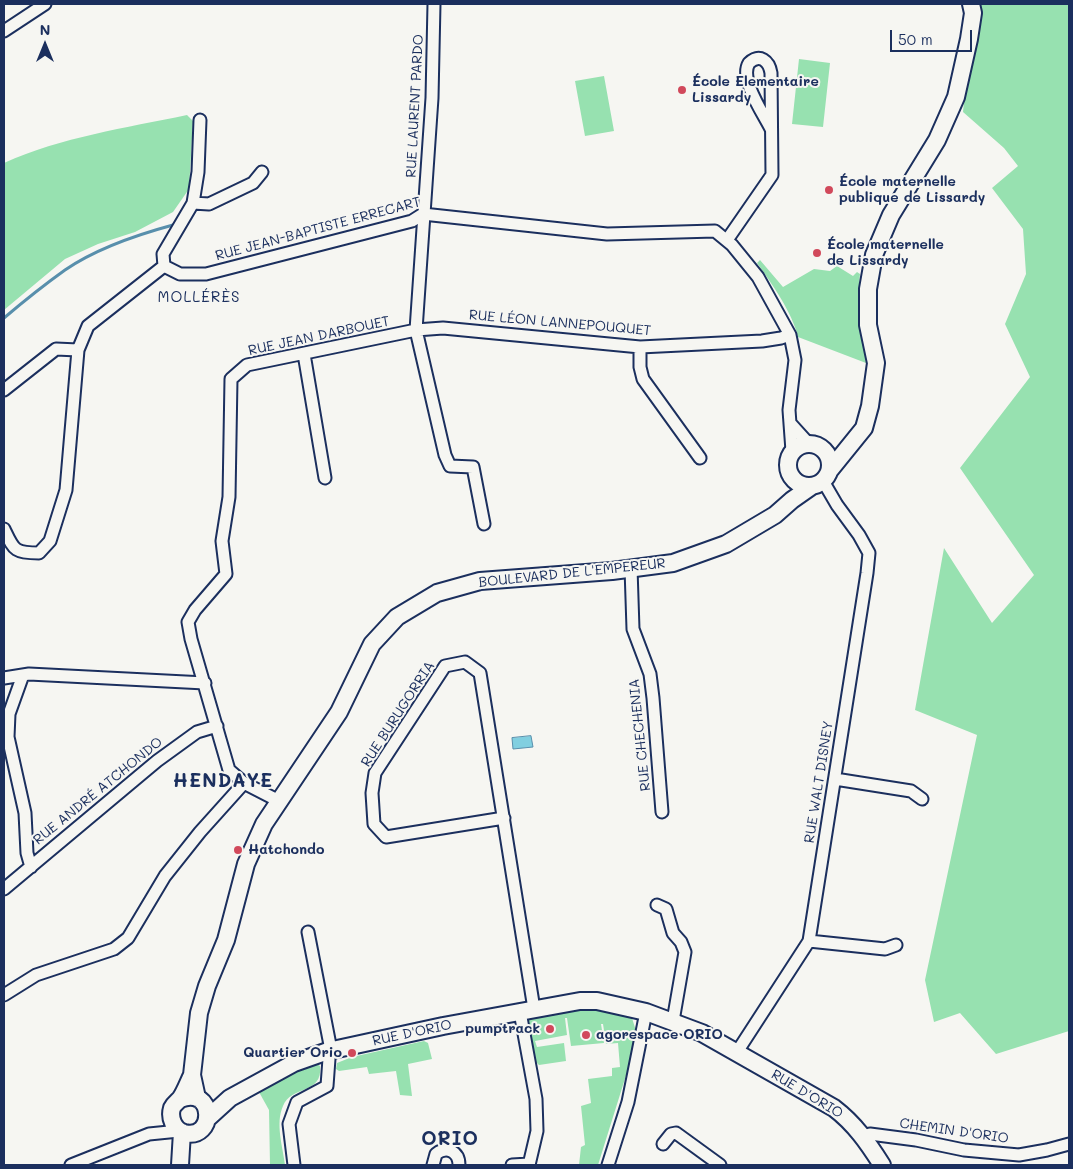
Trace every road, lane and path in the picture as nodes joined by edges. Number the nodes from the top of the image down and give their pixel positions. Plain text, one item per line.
1 (45, 4) edge
2 (434, 4) edge
3 (971, 4) edge
4 (4, 31) edge
5 (200, 120) dead end
6 (771, 128) junction
7 (262, 172) dead end
8 (193, 203) junction
9 (423, 214) junction
10 (727, 240) junction
11 (164, 266) junction
12 (416, 330) junction
13 (790, 335) junction
14 (640, 347) junction
15 (78, 350) junction
16 (304, 354) junction
17 (4, 390) edge
18 (790, 423) junction
19 (849, 445) junction
20 (815, 446) junction
21 (792, 451) junction
22 (700, 458) dead end
23 (790, 475) junction
24 (325, 478) dead end
25 (821, 480) junction
26 (775, 515) junction
27 (484, 524) dead end
28 (4, 529) edge
29 (631, 568) junction
30 (23, 676) junction
31 (4, 678) edge
32 (205, 683) junction
33 (217, 726) junction
34 (835, 779) junction
35 (244, 784) junction
36 (922, 799) dead end
37 (279, 801) junction
38 (662, 812) dead end
39 (504, 818) junction
40 (31, 867) junction
41 (4, 889) edge
42 (657, 905) dead end
43 (308, 932) dead end
44 (809, 941) junction
45 (896, 945) dead end
46 (4, 995) edge
47 (527, 1011) junction
48 (646, 1012) junction
49 (673, 1021) junction
50 (328, 1051) junction
51 (737, 1052) junction
52 (192, 1075) junction
53 (230, 1098) junction
54 (180, 1099) junction
55 (200, 1100) junction
56 (171, 1115) junction
57 (208, 1118) junction
58 (185, 1132) junction
59 (149, 1134) junction
60 (863, 1136) junction
61 (663, 1144) dead end
62 (1069, 1144) edge
63 (180, 1162) edge
64 (71, 1165) edge
65 (294, 1165) edge
66 (433, 1165) edge
67 (459, 1165) edge
68 (512, 1165) edge
69 (529, 1165) edge
70 (608, 1165) edge
71 (720, 1165) edge
72 (882, 1165) edge

1 - 4 street
2 - 9 street, RUE LAURENT PARDO
3 - 19 main road, BOULEVARD DE L'EMPEREUR
5 - 8 street
6 - 6 street
6 - 10 street
7 - 8 street
8 - 11 street
9 - 10 street, RUE JEAN-BAPTISTE ERRECART
9 - 11 street, RUE JEAN-BAPTISTE ERRECART
9 - 12 street, RUE LAURENT PARDO
10 - 13 street, RUE JEAN-BAPTISTE ERRECART
11 - 15 street
12 - 14 street, RUE LÉON LANNEPOUQUET
12 - 16 street, RUE JEAN DARBOUET
12 - 27 street, RUE LAURENT PARDO
13 - 14 street, RUE LÉON LANNEPOUQUET
13 - 18 street, RUE JEAN-BAPTISTE ERRECART
14 - 22 street
15 - 17 street
15 - 28 street
16 - 24 street
16 - 32 street, RUE JEAN DARBOUET
18 - 20 street
18 - 21 street, RUE JEAN-BAPTISTE ERRECART
19 - 20 main road
19 - 25 main road, BOULEVARD DE L'EMPEREUR
20 - 21 main road
20 - 25 main road
21 - 23 main road
23 - 25 main road
23 - 26 main road
25 - 26 main road, BOULEVARD DE L'EMPEREUR
25 - 34 street, RUE WALT DISNEY
26 - 29 main road, BOULEVARD DE L'EMPEREUR
29 - 37 main road, BOULEVARD DE L'EMPEREUR
29 - 38 street, RUE CHECHENIA
30 - 31 street
30 - 32 street
30 - 40 street
32 - 33 street
33 - 35 street
33 - 40 street, RUE ANDRÉ ATCHONDO
34 - 36 street
34 - 44 street, RUE WALT DISNEY
35 - 37 street
35 - 46 street
37 - 52 main road, BOULEVARD DE L'EMPEREUR
39 - 39 street, RUE BURUGORRIA
39 - 47 street, RUE BURUGORRIA
40 - 41 street, RUE ANDRÉ ATCHONDO
42 - 49 street
43 - 50 street
44 - 45 street
44 - 51 street, RUE WALT DISNEY
47 - 48 main road, RUE D'ORIO
47 - 50 main road, RUE D'ORIO
47 - 69 street, RUE BURUGORRIA
48 - 49 main road, RUE D'ORIO
48 - 70 street
49 - 51 main road, RUE D'ORIO
50 - 53 main road, RUE D'ORIO
50 - 65 street
51 - 60 main road, RUE D'ORIO
52 - 54 main road, BOULEVARD DE L'EMPEREUR
52 - 55 main road, BOULEVARD DE L'EMPEREUR
53 - 55 main road, RUE D'ORIO
53 - 57 main road, RUE D'ORIO
54 - 55 main road
54 - 56 main road, BOULEVARD DE L'EMPEREUR
55 - 57 main road, BOULEVARD DE L'EMPEREUR
56 - 58 main road
56 - 59 street
57 - 58 main road
58 - 59 street
58 - 63 main road
59 - 64 street
60 - 62 street, CHEMIN D'ORIO
60 - 72 main road, RUE D'ORIO
61 - 71 street
66 - 67 street
68 - 69 street

